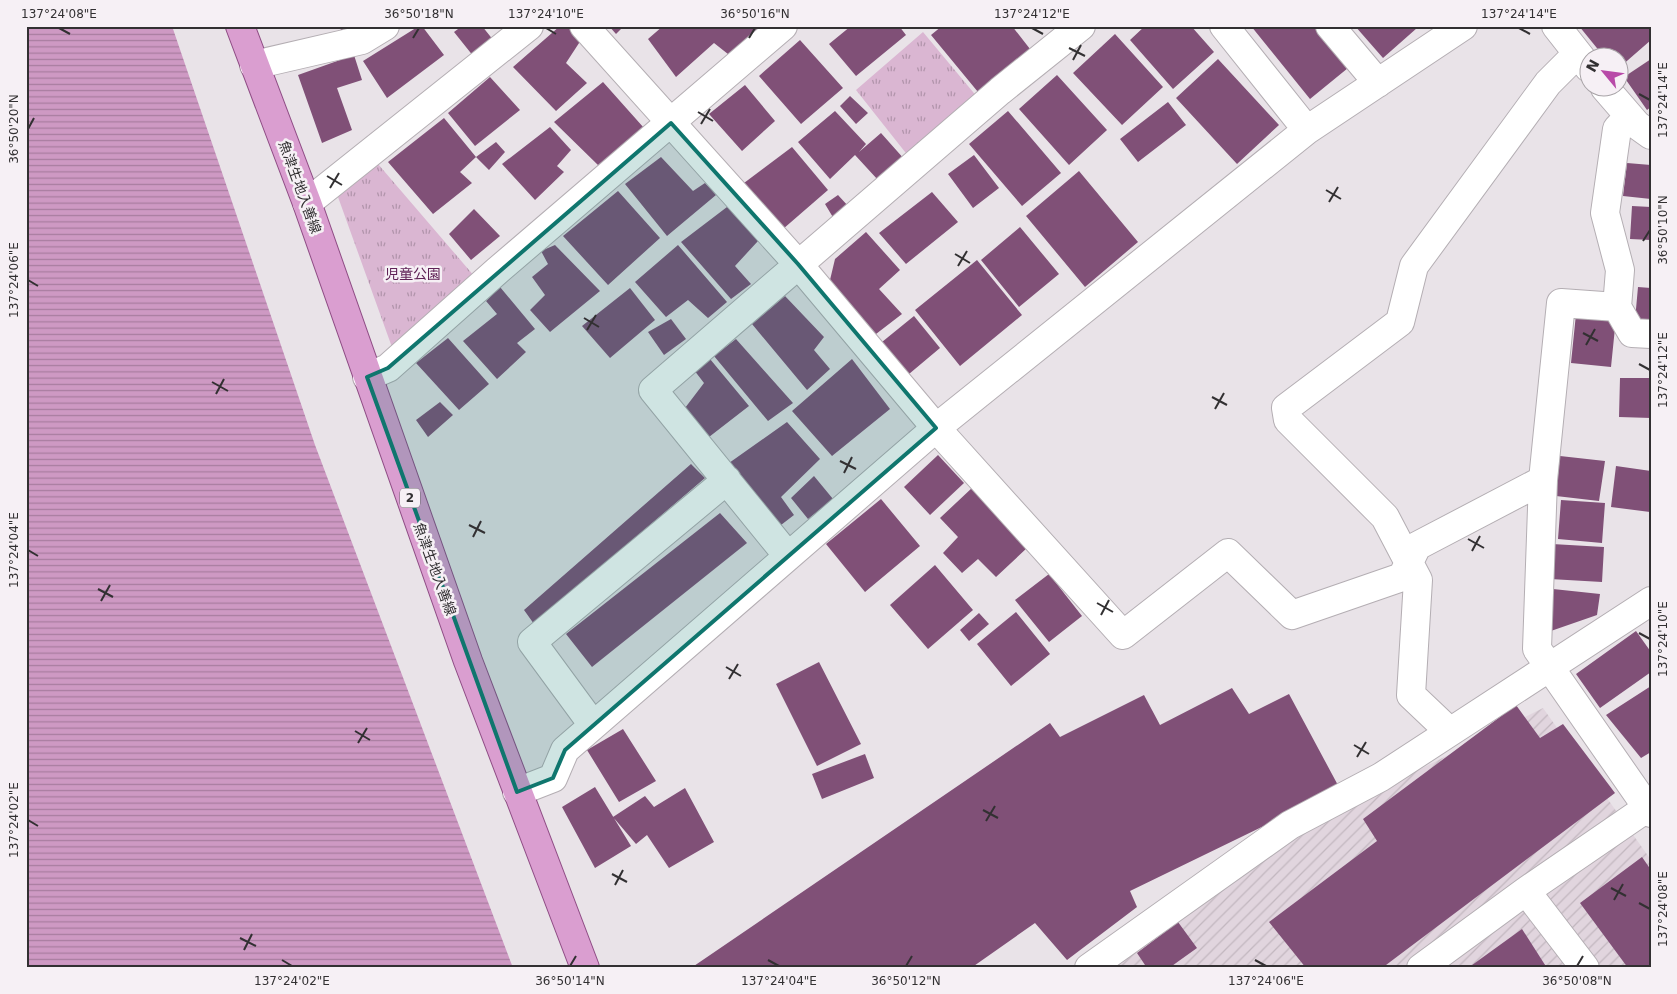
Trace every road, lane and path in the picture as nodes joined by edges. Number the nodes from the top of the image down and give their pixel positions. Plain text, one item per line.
1 (240, 26) edge
2 (385, 26) edge
3 (529, 26) edge
4 (584, 26) edge
5 (783, 26) edge
6 (1081, 26) edge
7 (1224, 26) edge
8 (1330, 26) edge
9 (1463, 26) edge
10 (1556, 26) edge
11 (1580, 58) edge
12 (1580, 64) edge
13 (254, 65) junction
14 (1378, 83) junction
15 (1614, 98) edge
16 (1629, 116) junction
17 (671, 123) junction
18 (1307, 130) junction
19 (1651, 135) edge
20 (307, 203) junction
21 (798, 264) junction
22 (1617, 307) junction
23 (1651, 334) edge
24 (367, 376) junction
25 (936, 428) junction
26 (727, 480) junction
27 (1543, 480) junction
28 (788, 556) junction
29 (1410, 561) junction
30 (1651, 601) edge
31 (1549, 668) junction
32 (593, 725) junction
33 (1450, 732) junction
34 (517, 792) junction
35 (1649, 811) edge
36 (1526, 891) junction
37 (585, 968) edge
38 (1089, 968) edge
39 (1421, 968) edge
40 (1585, 968) edge

1 - 13 main road, 魚津生地入善線 / 2
2 - 13 street
3 - 20 street
4 - 17 street
5 - 17 street
6 - 21 street
7 - 18 street
8 - 14 street
9 - 14 street
10 - 11 street
12 - 29 street
13 - 20 main road, 魚津生地入善線 / 2
14 - 18 street
15 - 16 street
16 - 19 street
16 - 22 street
17 - 21 street
17 - 24 street
18 - 25 street
20 - 24 main road, 魚津生地入善線 / 2
21 - 25 street
21 - 26 street
22 - 23 street
22 - 27 street
24 - 34 main road, 魚津生地入善線 / 2
25 - 28 street
25 - 29 street
26 - 28 street
26 - 32 street
27 - 29 street
27 - 31 street
28 - 32 street
29 - 33 street
30 - 31 street
31 - 33 street
31 - 35 street
32 - 34 street
33 - 38 street
34 - 37 main road, 魚津生地入善線 / 2
35 - 36 street
36 - 39 street
36 - 40 street

